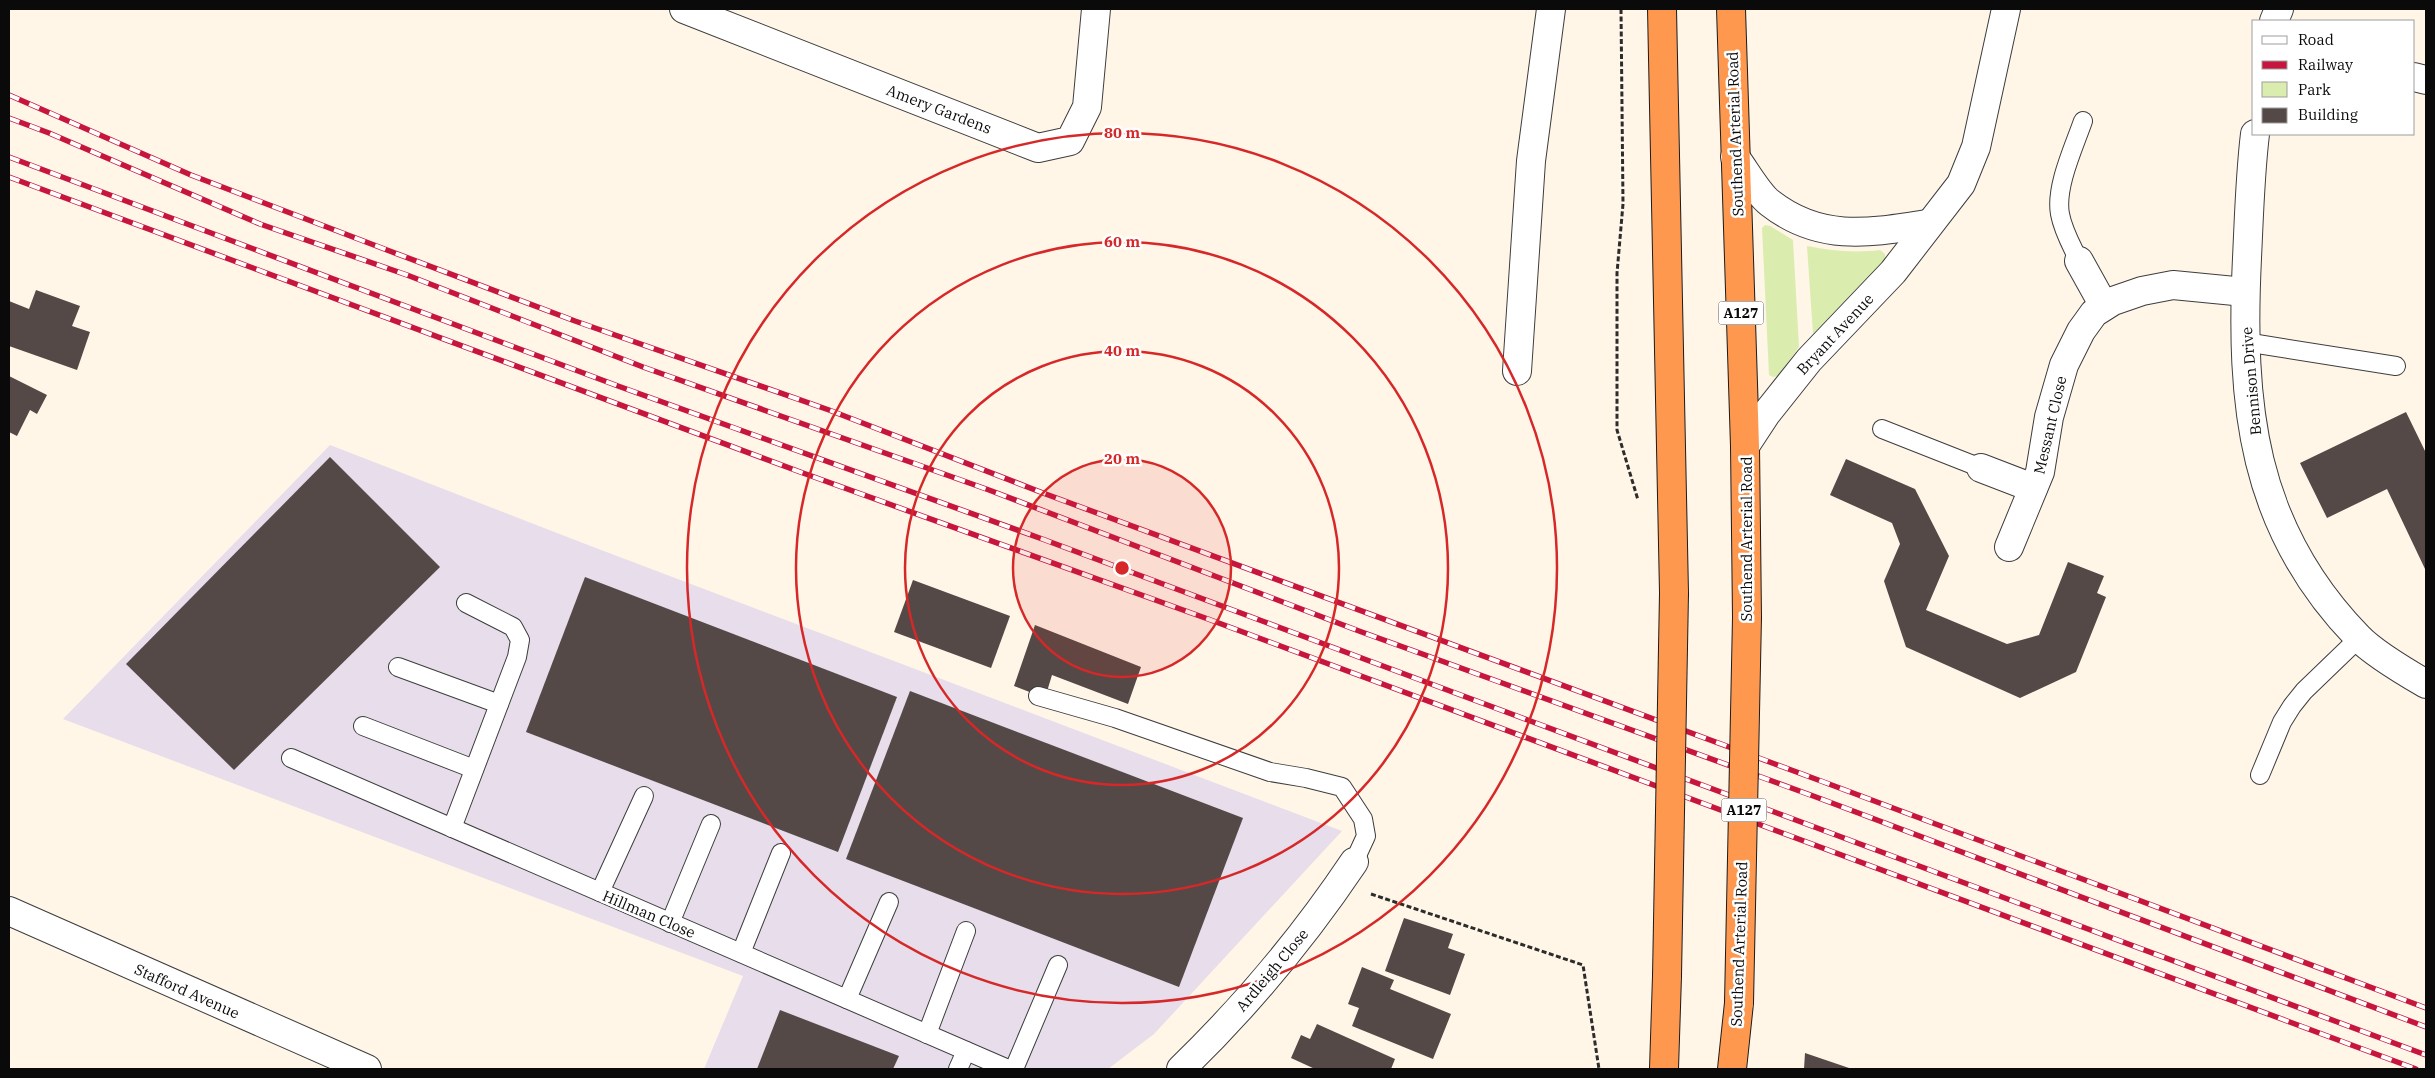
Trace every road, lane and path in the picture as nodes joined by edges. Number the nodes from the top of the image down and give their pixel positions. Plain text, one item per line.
1 (684, 9) edge
2 (1096, 9) edge
3 (1551, 9) edge
4 (1621, 9) edge
5 (1662, 9) edge
6 (1731, 9) edge
7 (2006, 9) edge
8 (2083, 121) dead end
9 (2255, 135) edge
10 (1735, 157) junction
11 (1928, 224) junction
12 (2079, 261) joint
13 (2246, 292) junction
14 (2104, 306) junction
15 (2245, 342) junction
16 (2396, 366) dead end
17 (1517, 371) dead end
18 (1882, 429) dead end
19 (1745, 446) junction
20 (1981, 468) joint
21 (2033, 488) junction
22 (1638, 503) dead end
23 (2009, 547) dead end
24 (466, 603) dead end
25 (2359, 638) junction
26 (398, 667) dead end
27 (2426, 684) edge
28 (1038, 696) dead end
29 (499, 704) junction
30 (363, 726) dead end
31 (291, 758) dead end
32 (474, 769) junction
33 (2260, 775) dead end
34 (644, 796) dead end
35 (711, 824) dead end
36 (452, 828) junction
37 (781, 852) dead end
38 (1347, 873) junction
39 (600, 892) junction
40 (889, 902) dead end
41 (9, 911) edge
42 (670, 923) junction
43 (966, 931) dead end
44 (741, 953) junction
45 (1058, 965) dead end
46 (846, 999) junction
47 (927, 1034) junction
48 (966, 1051) junction
49 (367, 1069) edge
50 (958, 1069) edge
51 (1008, 1069) edge
52 (1014, 1069) edge
53 (1181, 1069) edge
54 (1599, 1069) edge
55 (1664, 1069) edge
56 (1732, 1069) edge

1 - 2 street, Amery Gardens
3 - 17 street
4 - 22 path
5 - 55 highway, bridge
6 - 10 highway, Southend Arterial Road / A127
7 - 11 street, Bryant Avenue
8 - 12 lane
9 - 13 street, Bennison Drive
10 - 11 street
10 - 19 highway, Southend Arterial Road / A127
11 - 19 street, Bryant Avenue
12 - 14 street
13 - 14 street, Messant Close
13 - 15 street, Bennison Drive
14 - 21 street, Messant Close
15 - 16 lane
15 - 25 street, Bennison Drive
18 - 20 lane
19 - 56 highway, Southend Arterial Road / A127, bridge
20 - 21 street
21 - 23 street, Messant Close
24 - 29 lane
25 - 27 street, Bennison Drive
25 - 33 lane
26 - 29 lane
28 - 38 lane
29 - 32 lane
30 - 32 lane
31 - 36 lane, Hillman Close
32 - 36 lane
34 - 39 lane
35 - 42 lane
36 - 39 lane, Hillman Close
37 - 44 lane
38 - 53 street, Ardleigh Close
38 - 54 path
39 - 42 lane, Hillman Close
40 - 46 lane
41 - 49 street, Stafford Avenue
42 - 44 lane, Hillman Close
43 - 47 lane
44 - 46 lane, Hillman Close
45 - 52 lane
46 - 47 lane, Hillman Close
47 - 48 lane, Hillman Close
48 - 50 lane
48 - 51 lane, Hillman Close

